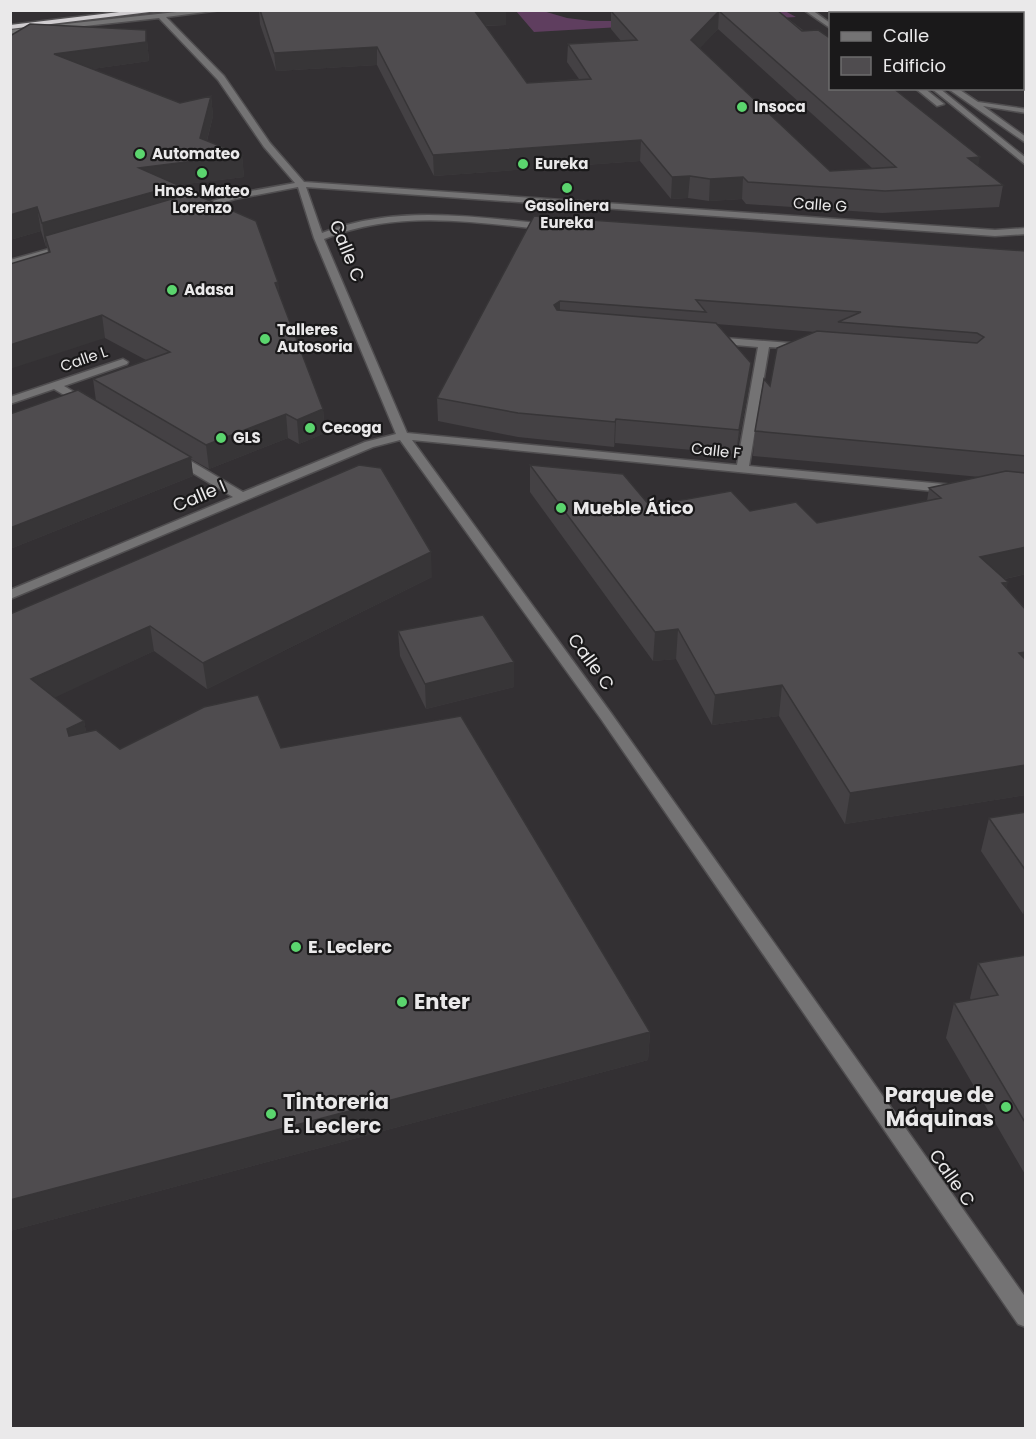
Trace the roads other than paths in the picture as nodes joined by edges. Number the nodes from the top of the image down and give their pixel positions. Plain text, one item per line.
1 (92, 10) edge
2 (218, 10) edge
3 (807, 10) edge
4 (161, 13) edge
5 (10, 20) edge
6 (829, 25) edge
7 (10, 27) edge
8 (10, 32) edge
9 (921, 90) edge
10 (937, 90) edge
11 (960, 91) edge
12 (1026, 113) edge
13 (994, 117) junction
14 (973, 118) junction
15 (1023, 123) dead end
16 (982, 130) junction
17 (1023, 139) edge
18 (1026, 163) edge
19 (301, 184) junction
20 (610, 206) junction
21 (642, 208) junction
22 (189, 210) edge
23 (606, 216) dead end
24 (638, 222) edge
25 (555, 227) edge
26 (1026, 233) edge
27 (320, 238) junction
28 (78, 243) edge
29 (10, 264) edge
30 (696, 339) edge
31 (764, 344) junction
32 (811, 348) edge
33 (123, 362) dead end
34 (55, 385) junction
35 (10, 401) edge
36 (96, 410) edge
37 (403, 436) junction
38 (168, 452) edge
39 (742, 469) junction
40 (966, 490) edge
41 (242, 497) junction
42 (10, 595) edge
43 (1026, 1317) edge

1 - 5 highway
2 - 4 street
3 - 6 street
4 - 7 highway
4 - 8 street
4 - 19 street, Calle C
9 - 16 street
10 - 14 street
11 - 12 street
11 - 13 street
12 - 13 street
13 - 14 street
13 - 17 street
14 - 16 street
15 - 17 street
16 - 18 street
19 - 20 street, Calle G
19 - 22 street, Calle G
19 - 27 street, Calle C
20 - 21 street, Calle G
20 - 23 street
21 - 24 street
21 - 26 street, Calle G
25 - 27 street
27 - 37 street, Calle C
28 - 29 street
30 - 31 street
31 - 32 street
31 - 39 street
33 - 34 street, Calle L
34 - 35 street, Calle L
34 - 36 street, Calle L
37 - 39 street, Calle F
37 - 41 street, Calle I
37 - 43 street, Calle C
38 - 41 street
39 - 40 street, Calle F
41 - 42 street, Calle I

